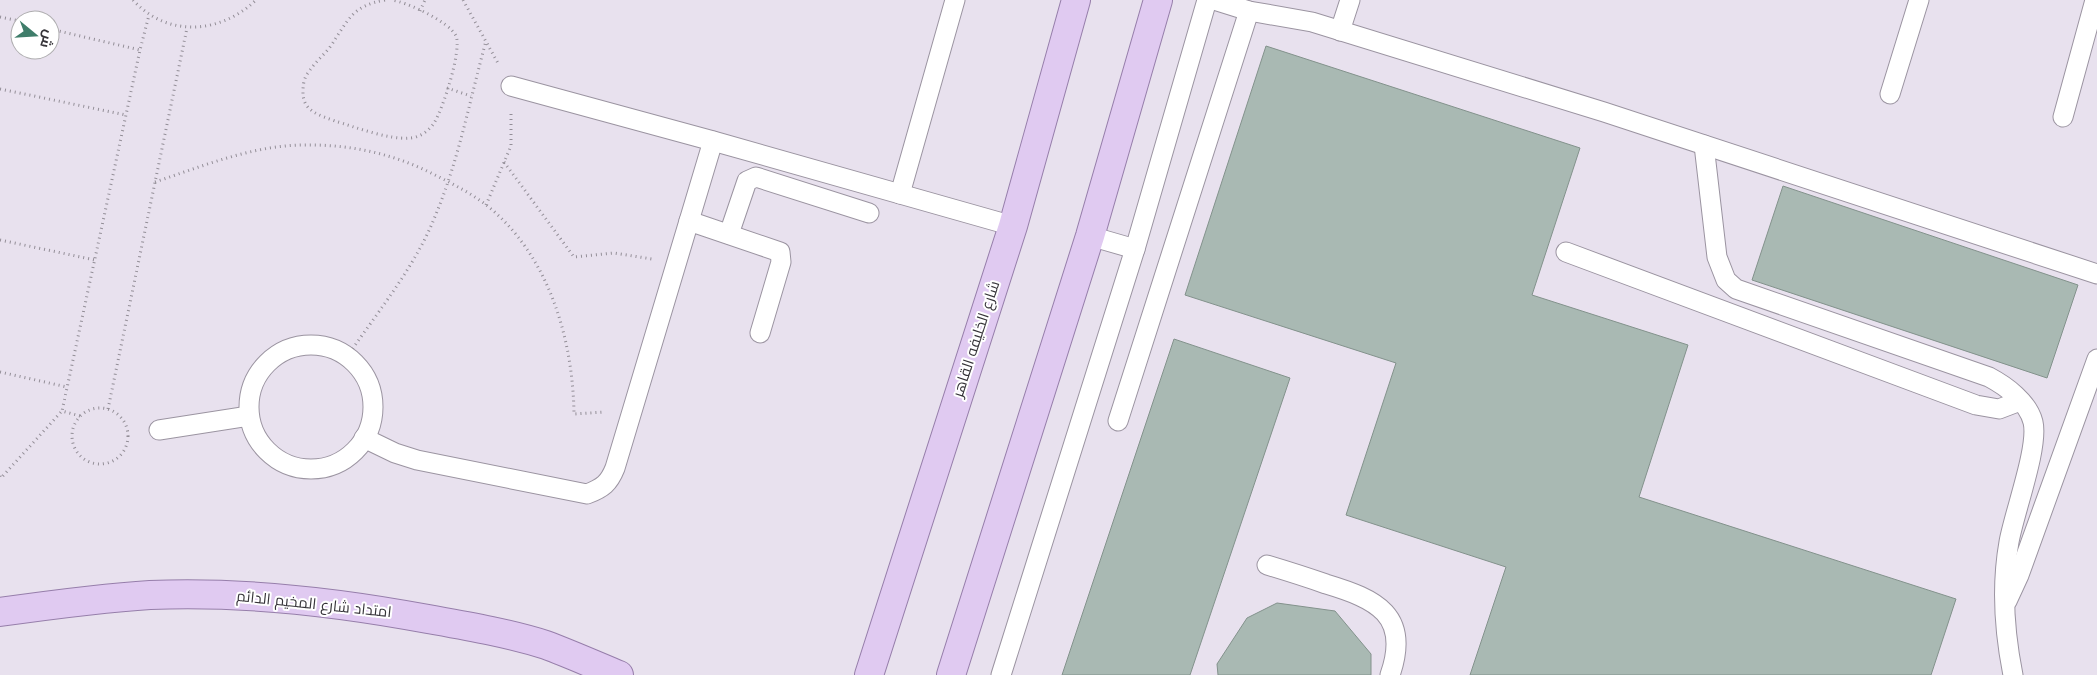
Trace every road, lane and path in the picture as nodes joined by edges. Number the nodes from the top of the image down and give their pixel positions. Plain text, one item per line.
1 (132, 0) edge
2 (256, 0) edge
3 (385, 0) edge
4 (390, 0) edge
5 (425, 0) edge
6 (463, 0) edge
7 (955, 0) edge
8 (1076, 0) edge
9 (1158, 0) edge
10 (1207, 0) edge
11 (1214, 0) edge
12 (1350, 0) edge
13 (1919, 0) edge
14 (2096, 0) edge
15 (420, 11) junction
16 (1249, 11) junction
17 (150, 15) junction
18 (187, 28) junction
19 (60, 30) edge
20 (1340, 31) junction
21 (486, 42) junction
22 (140, 50) junction
23 (511, 86) junction
24 (447, 88) junction
25 (0, 89) edge
26 (1890, 94) dead end
27 (471, 96) junction
28 (126, 116) junction
29 (2063, 117) dead end
30 (713, 141) junction
31 (1704, 145) junction
32 (504, 162) junction
33 (448, 181) junction
34 (155, 182) junction
35 (900, 194) junction
36 (486, 205) junction
37 (869, 213) dead end
38 (689, 221) junction
39 (1013, 226) junction
40 (729, 234) junction
41 (1090, 236) junction
42 (0, 240) edge
43 (1135, 249) junction
44 (1566, 252) dead end
45 (95, 260) junction
46 (675, 267) junction
47 (2097, 274) edge
48 (1736, 289) junction
49 (1728, 313) junction
50 (760, 333) dead end
51 (1864, 334) junction
52 (347, 357) junction
53 (2097, 359) edge
54 (1854, 360) junction
55 (0, 372) edge
56 (67, 388) junction
57 (2020, 401) junction
58 (108, 409) junction
59 (62, 411) junction
60 (633, 411) junction
61 (80, 416) junction
62 (249, 416) junction
63 (1118, 421) dead end
64 (159, 430) dead end
65 (364, 438) junction
66 (0, 476) edge
67 (1267, 565) dead end
68 (2003, 609) junction
69 (0, 612) edge
70 (619, 675) edge
71 (868, 675) edge
72 (952, 675) edge
73 (1001, 675) edge
74 (1390, 675) edge
75 (2013, 675) edge

1 - 17 path
2 - 18 path
3 - 24 path
4 - 15 path
5 - 15 path
6 - 21 path
7 - 35 lane
8 - 39 main road, شارع الخليفه القاهر
9 - 41 main road
10 - 43 lane
11 - 16 lane
12 - 20 lane
13 - 26 lane
14 - 29 lane
15 - 24 path
16 - 20 lane
16 - 63 lane
17 - 18 path
17 - 22 path
18 - 34 path
19 - 22 path
20 - 31 lane
21 - 23 path
21 - 27 path
22 - 28 path
23 - 30 lane
23 - 32 path
24 - 27 path
25 - 28 path
27 - 33 path
28 - 45 path
30 - 35 lane
30 - 38 lane
31 - 47 lane
31 - 48 lane
32 - 36 path
32 - 46 path
33 - 34 path
33 - 36 path
33 - 52 path
34 - 58 path
35 - 39 lane
36 - 60 path
37 - 40 lane
38 - 40 lane
38 - 46 lane
39 - 71 main road, شارع الخليفه القاهر
40 - 50 lane
41 - 43 lane
41 - 72 main road
42 - 45 path
43 - 73 lane
44 - 49 lane
45 - 56 path
46 - 60 lane
48 - 49 lane
48 - 51 lane
49 - 54 lane
51 - 54 lane
51 - 57 lane
52 - 62 lane
52 - 65 lane
53 - 68 lane
54 - 57 lane
55 - 56 path
56 - 59 path
57 - 68 lane
58 - 61 path
58 - 61 path
59 - 61 path
59 - 66 path
60 - 65 lane
62 - 64 lane
62 - 65 lane
67 - 74 lane
68 - 75 lane
69 - 70 main road, امتداد شارع المخيم الدائم

